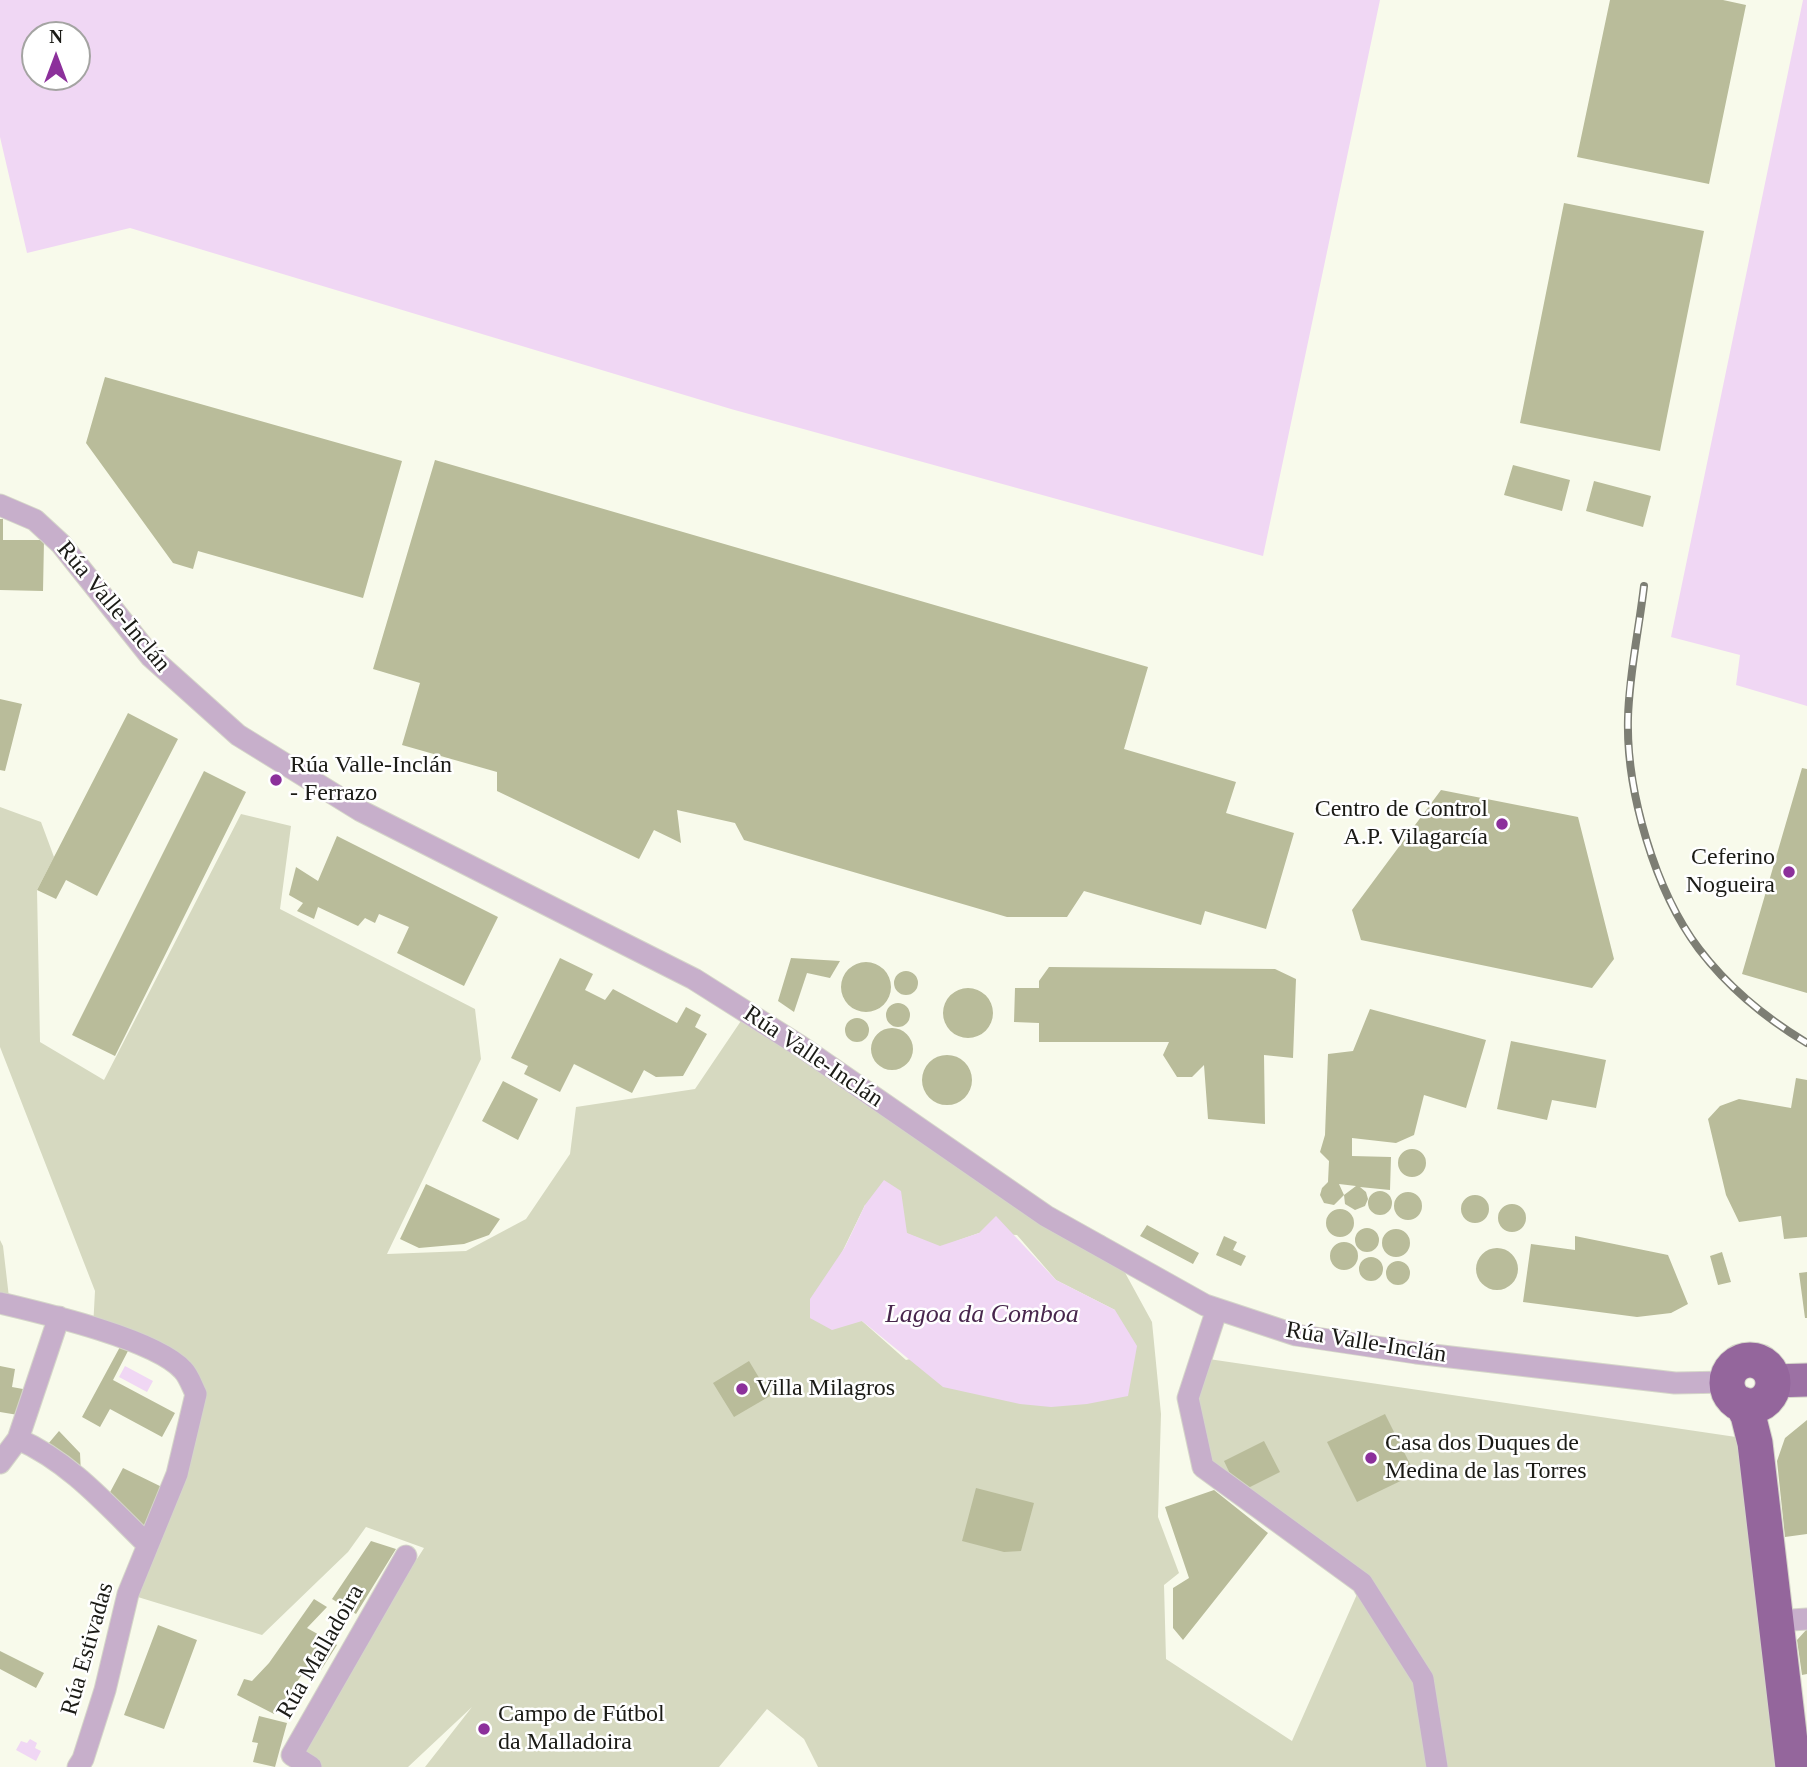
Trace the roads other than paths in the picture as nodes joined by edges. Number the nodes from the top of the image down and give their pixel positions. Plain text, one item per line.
1 (0, 505) edge
2 (0, 1303) edge
3 (1217, 1309) junction
4 (59, 1317) junction
5 (1807, 1380) edge
6 (1752, 1392) junction
7 (18, 1439) junction
8 (0, 1462) edge
9 (148, 1545) junction
10 (406, 1556) dead end
11 (1792, 1620) edge
12 (78, 1767) edge
13 (311, 1767) edge
14 (1437, 1767) edge
15 (1793, 1767) edge

1 - 3 street, Rúa Valle-Inclán
2 - 4 street, Rúa Estivadas
3 - 6 street, Rúa Valle-Inclán
3 - 14 street
4 - 7 street
4 - 9 street, Rúa Estivadas
5 - 6 main road, Rúa Valle-Inclán
6 - 11 highway
7 - 8 street
7 - 9 street
9 - 12 street, Rúa Estivadas
10 - 13 street, Rúa Malladoira
11 - 15 highway

